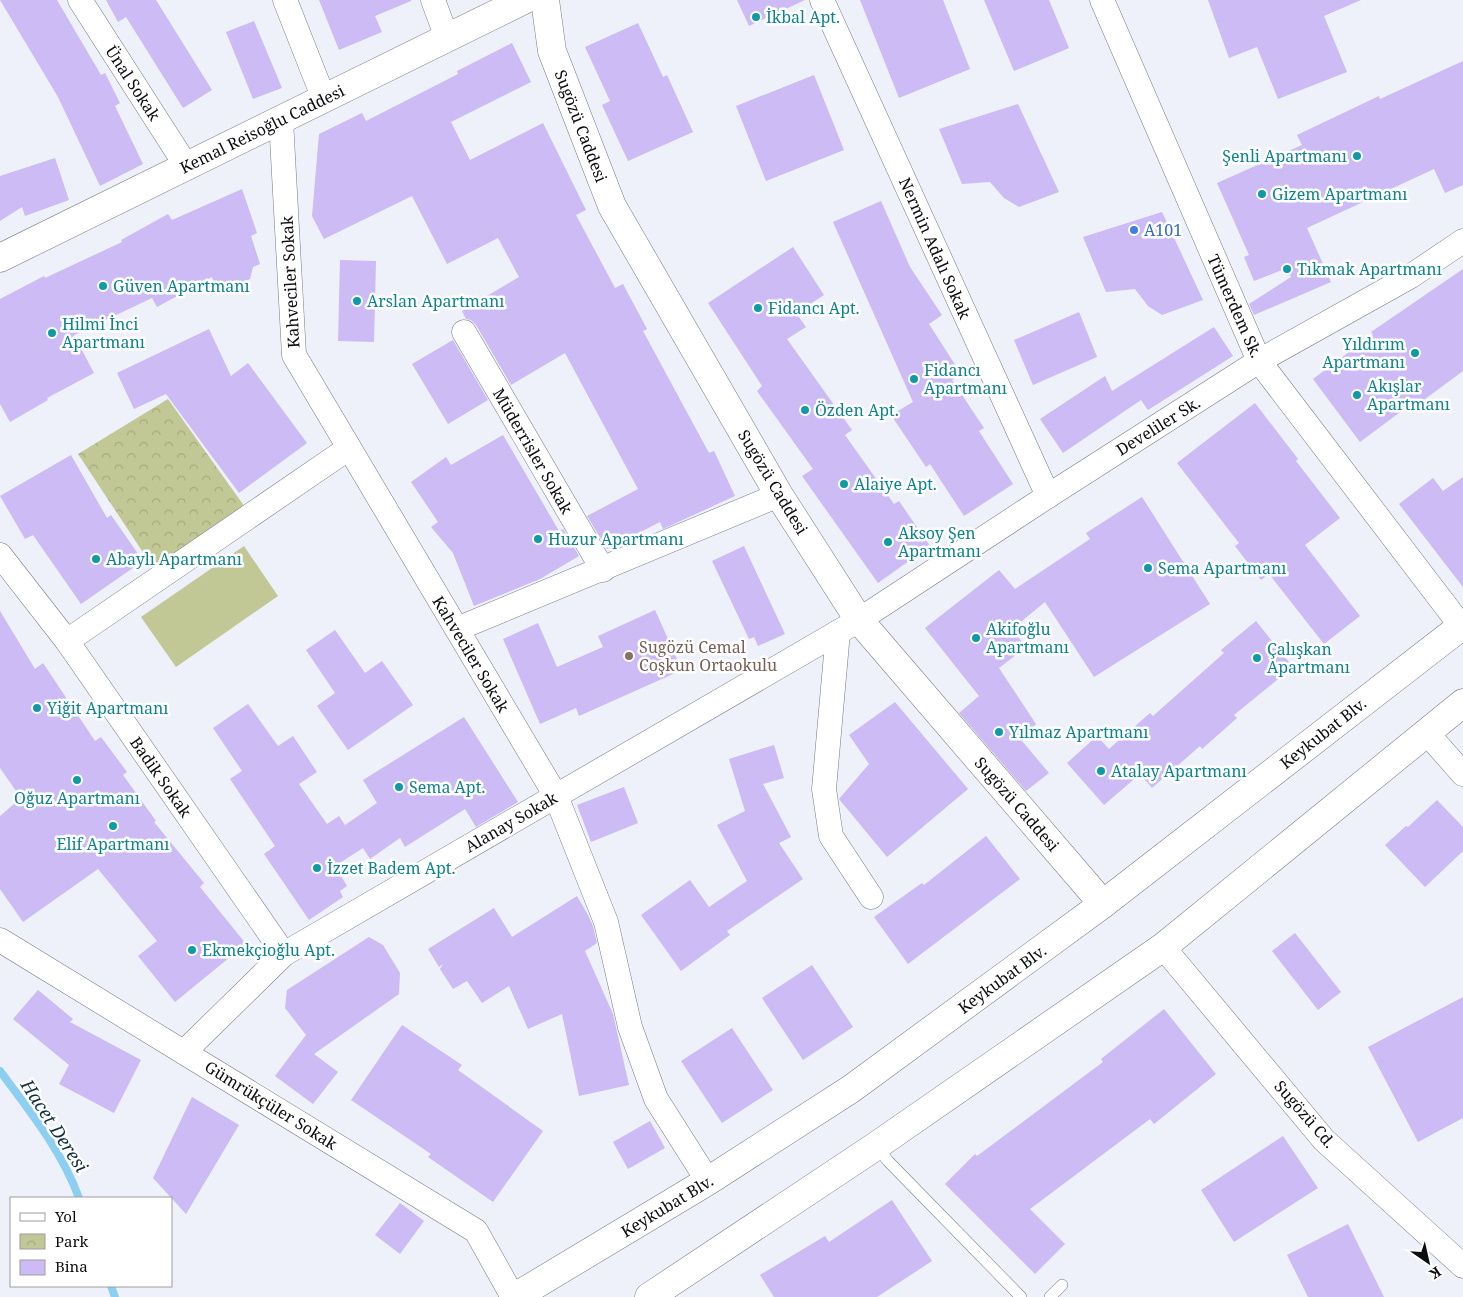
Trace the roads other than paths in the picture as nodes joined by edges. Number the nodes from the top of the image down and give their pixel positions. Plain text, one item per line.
1 (80, 0) edge
2 (285, 0) edge
3 (433, 0) edge
4 (524, 0) edge
5 (545, 0) edge
6 (822, 0) edge
7 (1102, 0) edge
8 (447, 38) junction
9 (324, 99) junction
10 (281, 120) junction
11 (186, 166) junction
12 (1463, 242) edge
13 (0, 258) edge
14 (464, 332) dead end
15 (1259, 361) junction
16 (349, 448) junction
17 (779, 495) junction
18 (1048, 496) junction
19 (0, 555) edge
20 (602, 570) junction
21 (1462, 625) edge
22 (849, 626) junction
23 (457, 629) junction
24 (67, 641) junction
25 (1463, 703) edge
26 (1426, 732) junction
27 (1463, 774) edge
28 (556, 796) junction
29 (871, 897) dead end
30 (1103, 904) junction
31 (0, 940) edge
32 (1163, 947) junction
33 (284, 954) junction
34 (184, 1052) junction
35 (876, 1146) junction
36 (708, 1181) junction
37 (1463, 1266) edge
38 (1062, 1285) dead end
39 (514, 1297) edge
40 (649, 1297) edge
41 (1021, 1297) edge
42 (1050, 1297) edge

1 - 11 street, Ünal Sokak
2 - 9 street
3 - 8 street
4 - 8 main road, Kemal Reisoğlu Caddesi
5 - 17 main road, Sugözü Caddesi
6 - 18 street, Nermin Adalı Sokak
7 - 15 street, Tümerdem Sk.
8 - 9 main road, Kemal Reisoğlu Caddesi
9 - 10 main road, Kemal Reisoğlu Caddesi
10 - 11 main road, Kemal Reisoğlu Caddesi
10 - 16 street, Kahveciler Sokak
11 - 13 main road, Kemal Reisoğlu Caddesi
12 - 15 street, Develiler Sk.
14 - 20 street, Müderrisler Sokak
15 - 18 street, Develiler Sk.
15 - 21 street, Tümerdem Sk.
16 - 23 street, Kahveciler Sokak
16 - 24 street
17 - 20 street
17 - 22 main road, Sugözü Caddesi
18 - 22 street, Develiler Sk.
19 - 24 street, Badik Sokak
20 - 23 street
21 - 30 main road, Keykubat Blv.
22 - 28 street, Alanay Sokak
22 - 29 street
22 - 30 main road, Sugözü Caddesi
23 - 28 street, Kahveciler Sokak
24 - 33 street, Badik Sokak
25 - 26 main road
26 - 27 street
26 - 32 main road
28 - 33 street, Alanay Sokak
28 - 36 street, Kahveciler Sokak
30 - 36 main road, Keykubat Blv.
31 - 34 street, Gümrükçüler Sokak
32 - 35 main road
32 - 37 street, Sugözü Cd.
33 - 34 street, Alanay Sokak
34 - 39 street, Gümrükçüler Sokak
35 - 40 main road
35 - 41 lane
36 - 39 main road, Keykubat Blv.
38 - 42 lane

